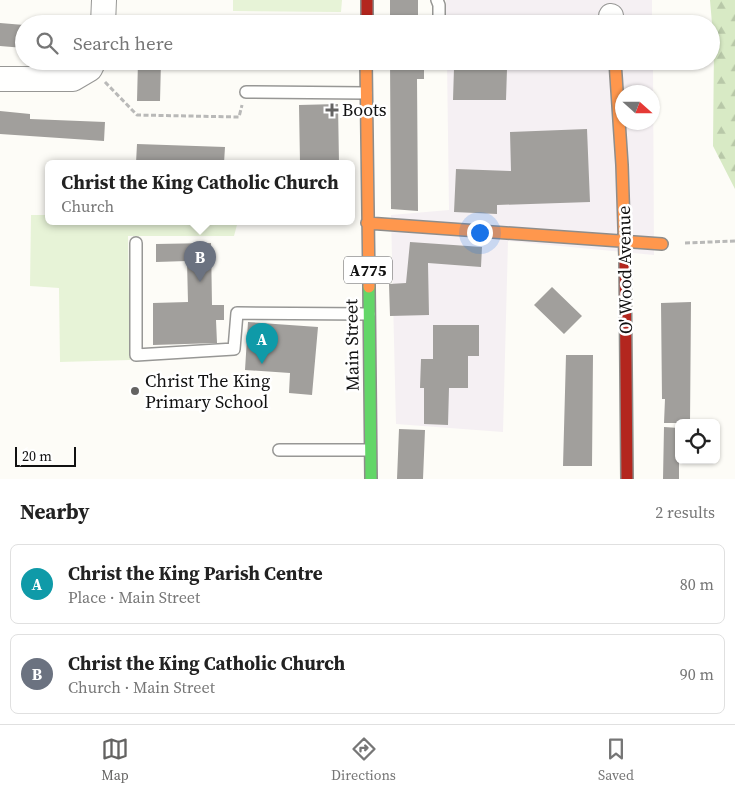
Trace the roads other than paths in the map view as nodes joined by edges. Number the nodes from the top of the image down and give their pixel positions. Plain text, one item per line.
1 (104, 0) edge
2 (367, 0) edge
3 (437, 0) edge
4 (103, 15) edge
5 (366, 15) edge
6 (438, 15) edge
7 (85, 70) edge
8 (366, 70) edge
9 (616, 70) edge
10 (0, 79) edge
11 (246, 92) road end
12 (366, 93) junction
13 (367, 223) junction
14 (136, 243) dead end
15 (626, 243) junction
16 (662, 244) road end
17 (369, 314) junction
18 (279, 450) dead end
19 (370, 450) junction
20 (371, 479) edge
21 (626, 479) edge

1 - 4 street
2 - 5 street
3 - 6 lane
7 - 10 street
8 - 12 street, Main Street / A775
9 - 15 street, O' Wood Avenue
11 - 12 lane
12 - 13 street, Main Street / A775
13 - 15 street
13 - 17 street, Main Street / A775
14 - 17 lane
15 - 16 street
15 - 21 street, O' Wood Avenue
17 - 19 street, Main Street / A775
18 - 19 lane
19 - 20 street, Main Street / A775

